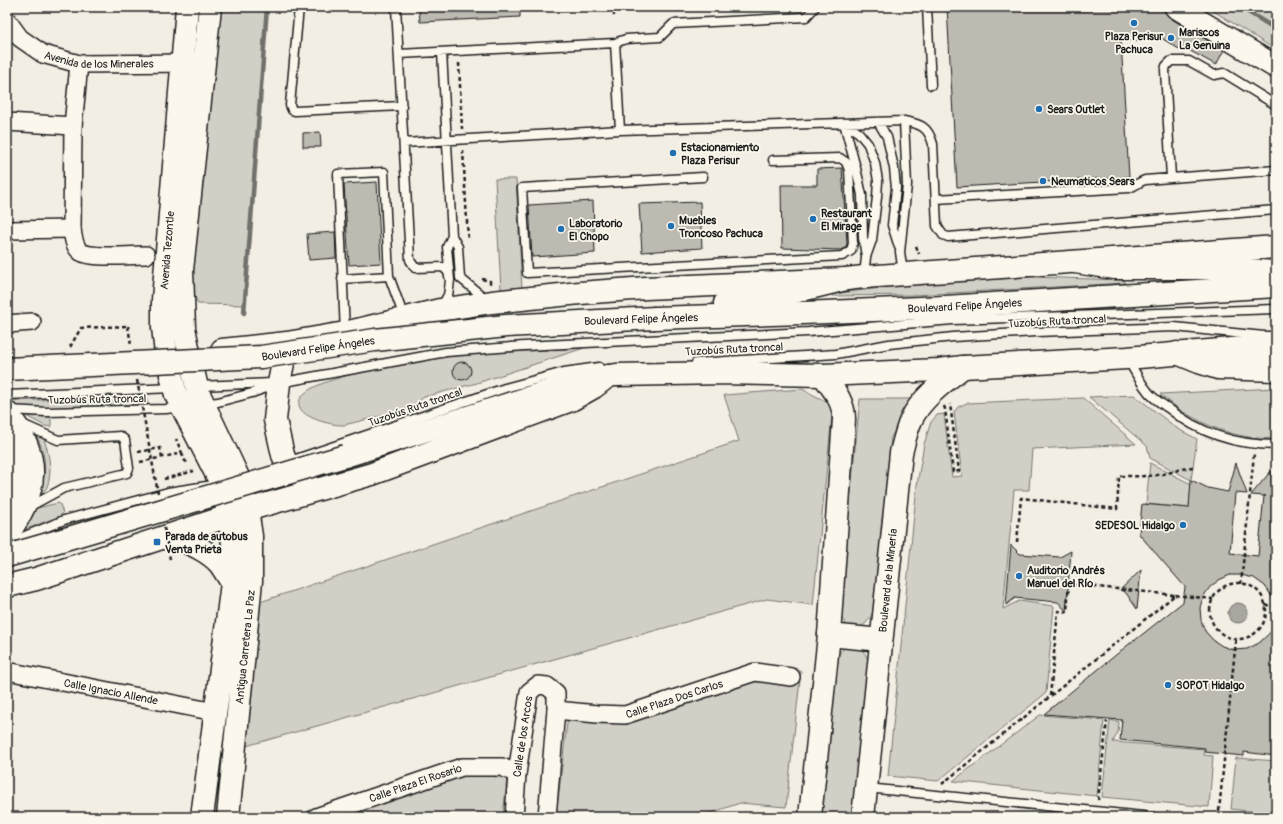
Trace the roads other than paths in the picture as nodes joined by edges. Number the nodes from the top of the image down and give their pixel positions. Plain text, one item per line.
1 (187, 7) edge
2 (210, 7) edge
3 (300, 7) edge
4 (396, 7) edge
5 (815, 7) edge
6 (927, 7) edge
7 (1176, 7) edge
8 (7, 20) edge
9 (14, 40) edge
10 (615, 43) junction
11 (442, 52) junction
12 (399, 54) junction
13 (182, 63) junction
14 (204, 63) junction
15 (79, 64) junction
16 (1276, 67) edge
17 (931, 85) dead end
18 (1276, 105) edge
19 (402, 106) junction
20 (7, 122) edge
21 (878, 122) junction
22 (904, 122) junction
23 (844, 123) junction
24 (73, 126) junction
25 (620, 130) junction
26 (447, 140) junction
27 (404, 143) junction
28 (773, 160) dead end
29 (1276, 170) edge
30 (704, 177) dead end
31 (1171, 178) junction
32 (936, 199) junction
33 (1276, 210) edge
34 (72, 229) junction
35 (7, 230) edge
36 (452, 236) junction
37 (1276, 247) edge
38 (900, 252) junction
39 (146, 255) dead end
40 (1075, 262) junction
41 (859, 271) junction
42 (903, 274) junction
43 (389, 276) junction
44 (342, 279) junction
45 (450, 280) junction
46 (1275, 282) edge
47 (492, 302) junction
48 (1276, 309) edge
49 (440, 310) junction
50 (404, 318) junction
51 (655, 318) junction
52 (32, 322) dead end
53 (7, 324) edge
54 (345, 333) junction
55 (1276, 336) edge
56 (287, 342) junction
57 (1276, 348) edge
58 (188, 353) junction
59 (1177, 353) junction
60 (166, 354) junction
61 (1128, 358) junction
62 (7, 361) edge
63 (691, 363) dead end
64 (963, 367) junction
65 (7, 369) edge
66 (1276, 370) edge
67 (608, 371) junction
68 (823, 375) junction
69 (279, 383) junction
70 (189, 396) junction
71 (7, 408) edge
72 (7, 444) edge
73 (1276, 445) edge
74 (283, 463) junction
75 (229, 480) junction
76 (316, 491) junction
77 (238, 513) junction
78 (10, 524) edge
79 (167, 529) junction
80 (7, 548) edge
81 (7, 556) edge
82 (232, 582) junction
83 (7, 586) edge
84 (829, 635) junction
85 (881, 640) junction
86 (7, 671) edge
87 (791, 677) dead end
88 (556, 710) junction
89 (215, 712) junction
90 (517, 774) junction
91 (866, 788) junction
92 (202, 817) edge
93 (228, 817) edge
94 (316, 817) edge
95 (514, 817) edge
96 (547, 817) edge
97 (810, 817) edge
98 (863, 817) edge
99 (1153, 817) edge

1 - 13 main road, Avenida Tezontle
2 - 14 main road, Avenida Tezontle
3 - 19 lane
4 - 12 lane
5 - 10 lane
6 - 17 lane
7 - 16 main road
8 - 9 street, Avenida de los Minerales
9 - 15 street, Avenida de los Minerales
10 - 11 lane
10 - 25 lane
11 - 12 lane
11 - 26 lane
12 - 19 lane
13 - 14 street, Avenida de los Minerales
13 - 15 street, Avenida de los Minerales
13 - 60 main road, Avenida Tezontle
14 - 58 main road, Avenida Tezontle
15 - 24 street
18 - 31 lane
19 - 27 lane
20 - 24 street
21 - 22 lane
21 - 23 lane
21 - 38 lane
22 - 32 lane
22 - 38 lane
23 - 25 lane
23 - 41 lane
23 - 41 lane
24 - 34 street
25 - 26 lane
26 - 27 lane
26 - 36 lane
27 - 45 lane
28 - 30 lane
29 - 31 lane
31 - 32 lane
32 - 33 lane
34 - 35 street
34 - 39 street
36 - 45 lane
36 - 47 lane
37 - 40 main road
38 - 42 lane
40 - 42 main road, Boulevard Felipe Ángeles
40 - 46 main road
41 - 42 main road, Boulevard Felipe Ángeles
41 - 47 main road, Boulevard Felipe Ángeles
41 - 51 main road
43 - 44 lane
43 - 44 lane
43 - 50 lane
44 - 54 lane
45 - 49 lane
46 - 51 main road, Boulevard Felipe Ángeles
47 - 49 main road, Boulevard Felipe Ángeles
48 - 69 lane, Tuzobús Ruta troncal
49 - 50 main road, Boulevard Felipe Ángeles
50 - 54 main road, Boulevard Felipe Ángeles
51 - 65 main road, Boulevard Felipe Ángeles, bridge
52 - 53 street
54 - 56 main road, Boulevard Felipe Ángeles
55 - 63 lane, Tuzobús Ruta troncal
56 - 58 main road, Boulevard Felipe Ángeles
56 - 69 main road
57 - 59 main road
58 - 60 main road, Boulevard Felipe Ángeles
58 - 70 main road, Avenida Tezontle
59 - 61 main road
59 - 66 main road
60 - 62 main road, Boulevard Felipe Ángeles
60 - 70 main road, Avenida Tezontle
61 - 64 main road
61 - 73 lane
64 - 68 main road
64 - 85 main road, Boulevard de la Minería
67 - 68 main road
67 - 74 lane, Tuzobús Ruta troncal
67 - 76 main road
67 - 81 main road, bridge
68 - 84 main road
69 - 70 lane, Tuzobús Ruta troncal
69 - 70 lane, Tuzobús Ruta troncal
69 - 74 main road
70 - 71 lane, Tuzobús Ruta troncal
70 - 71 lane, Tuzobús Ruta troncal
70 - 75 main road, Avenida Tezontle
71 - 78 main road
71 - 78 lane
72 - 78 main road
74 - 76 main road
75 - 77 main road, Antigua Carretera La Paz
75 - 78 lane
75 - 80 lane
76 - 77 main road
77 - 79 main road
77 - 82 main road, Antigua Carretera La Paz
77 - 93 main road, Antigua Carretera La Paz
79 - 82 main road
79 - 83 main road
82 - 89 main road, Antigua Carretera La Paz
84 - 85 main road
84 - 97 main road
85 - 91 main road, Boulevard de la Minería
86 - 89 street, Calle Ignacio Allende
87 - 88 street, Calle Plaza Dos Carlos
88 - 90 street, Calle de los Arcos
88 - 96 street, Calle de los Arcos
89 - 92 main road, Antigua Carretera La Paz
90 - 94 street, Calle Plaza El Rosario
90 - 95 street, Calle de los Arcos
91 - 98 main road, Boulevard de la Minería
91 - 99 lane

